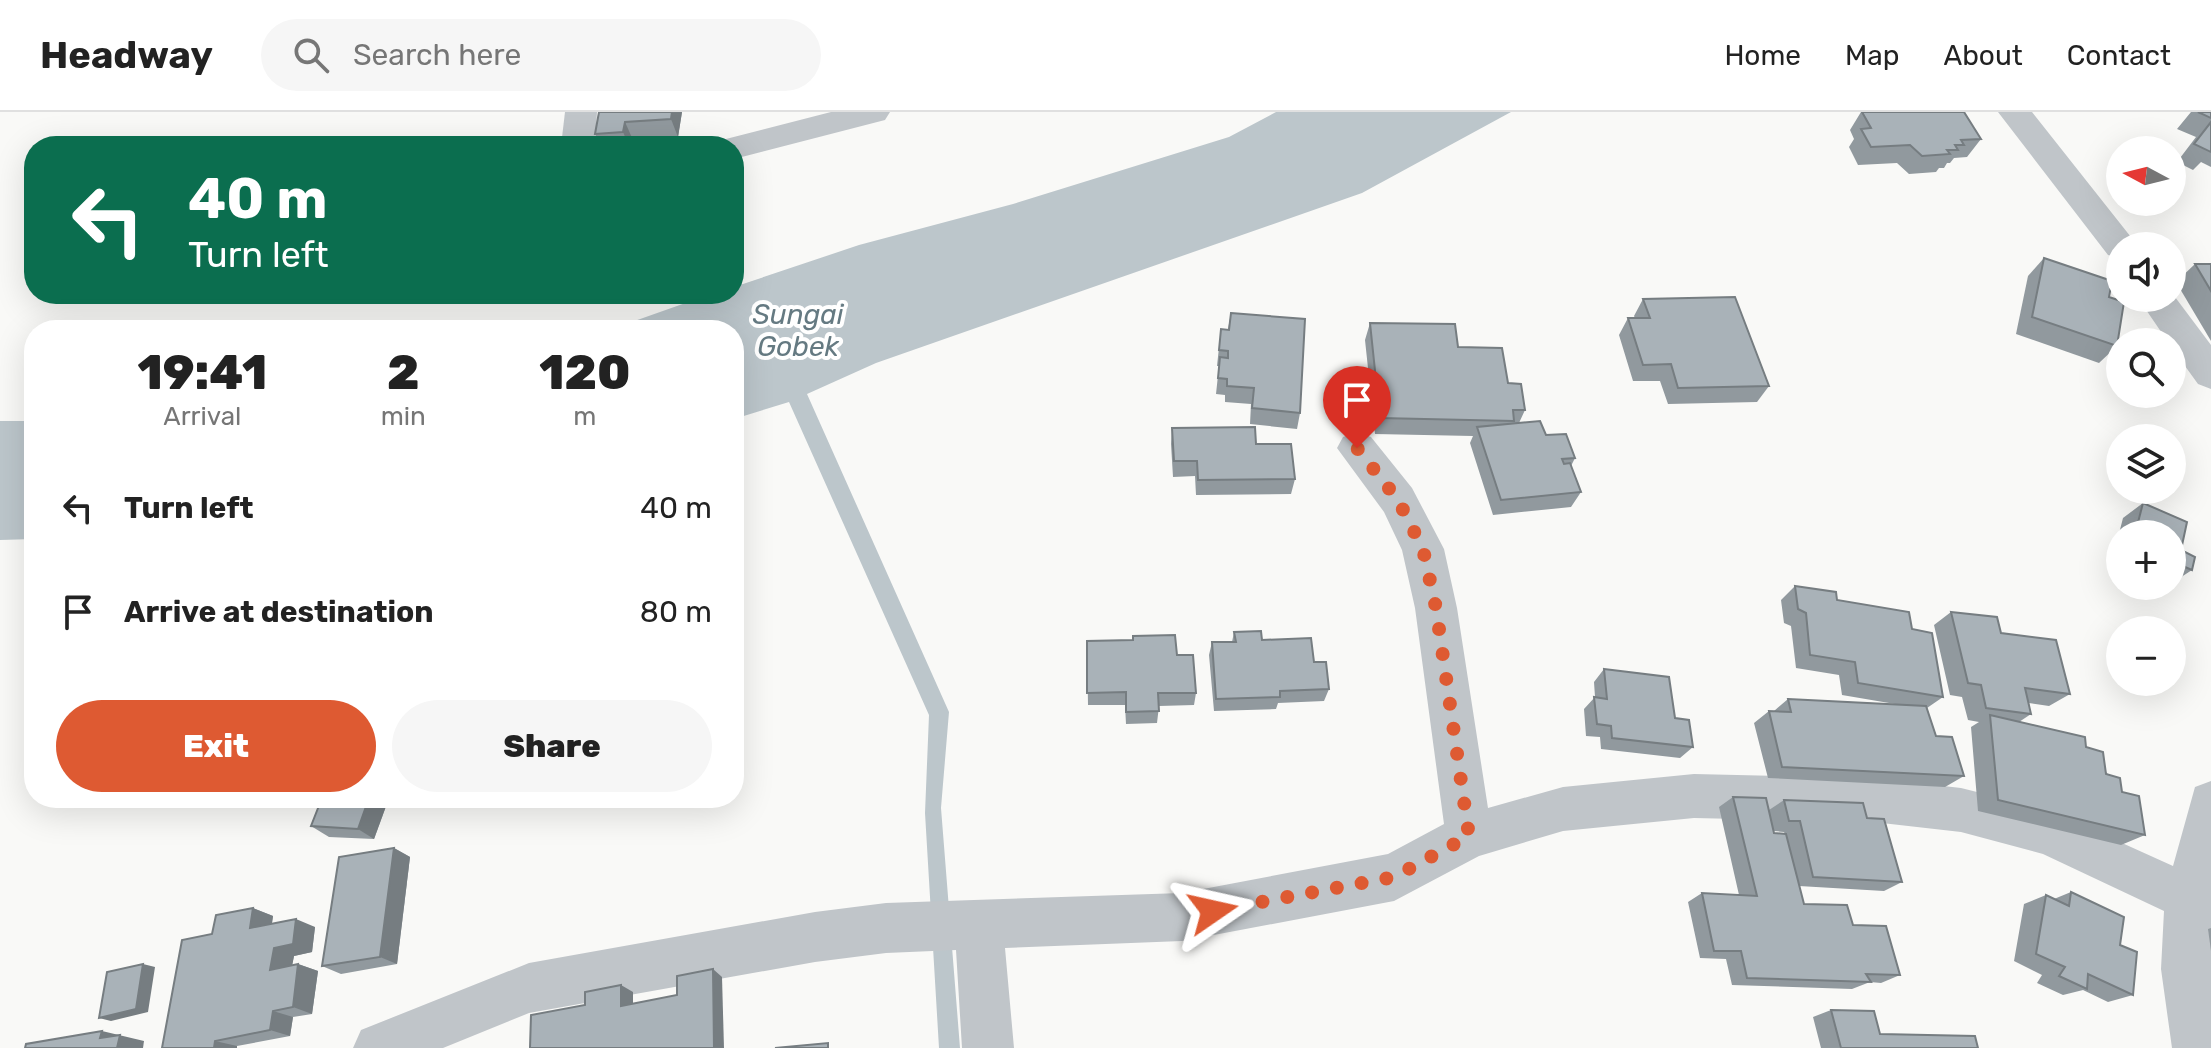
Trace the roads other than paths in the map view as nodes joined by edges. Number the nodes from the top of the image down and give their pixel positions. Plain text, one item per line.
1 (581, 112) edge
2 (874, 112) edge
3 (2014, 112) edge
4 (579, 136) edge
5 (744, 145) edge
6 (2109, 232) edge
7 (2166, 312) edge
8 (2211, 374) edge
9 (1357, 448) dead end
10 (2211, 803) edge
11 (1469, 836) junction
12 (2189, 898) junction
13 (974, 926) junction
14 (379, 1048) edge
15 (988, 1048) edge
16 (2198, 1048) edge

1 - 4 street
2 - 5 street
3 - 6 street
7 - 8 street
9 - 11 street
10 - 12 street
11 - 12 street
11 - 13 street
12 - 16 street
13 - 14 street
13 - 15 street

